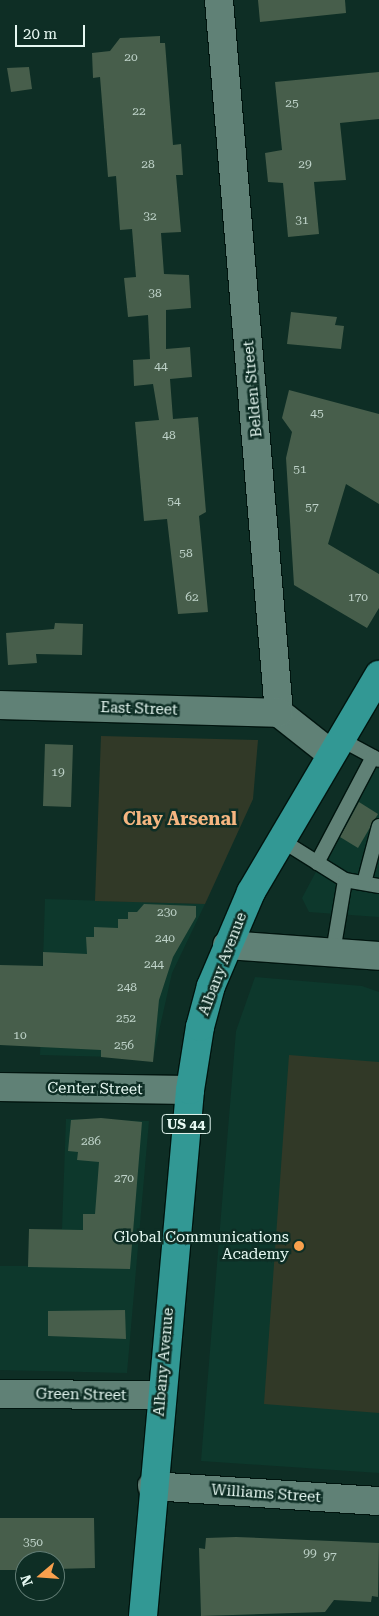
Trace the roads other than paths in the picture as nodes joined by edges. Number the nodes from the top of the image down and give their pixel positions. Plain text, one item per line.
1 (219, 0) edge
2 (379, 675) edge
3 (0, 705) edge
4 (279, 713) junction
5 (335, 747) junction
6 (376, 758) edge
7 (379, 826) edge
8 (281, 840) junction
9 (317, 864) junction
10 (345, 880) junction
11 (364, 883) junction
12 (379, 886) edge
13 (227, 945) junction
14 (333, 952) junction
15 (379, 956) edge
16 (0, 1087) edge
17 (190, 1090) junction
18 (0, 1394) edge
19 (161, 1395) junction
20 (152, 1486) junction
21 (379, 1502) edge
22 (142, 1616) edge

1 - 4 street, Belden Street
2 - 5 highway, Albany Avenue / US 44
3 - 4 street, East Street
4 - 5 street
5 - 6 lane
5 - 8 highway, Albany Avenue / US 44
6 - 9 lane
7 - 11 lane
8 - 9 lane
8 - 13 highway, Albany Avenue / US 44
9 - 10 lane
10 - 11 lane
10 - 14 lane
11 - 12 lane
13 - 14 street
13 - 17 highway, Albany Avenue / US 44
14 - 15 street
16 - 17 street, Center Street
17 - 19 highway, Albany Avenue / US 44
18 - 19 street, Green Street
19 - 20 highway, Albany Avenue / US 44
20 - 21 street, Williams Street
20 - 22 highway, Albany Avenue / US 44

